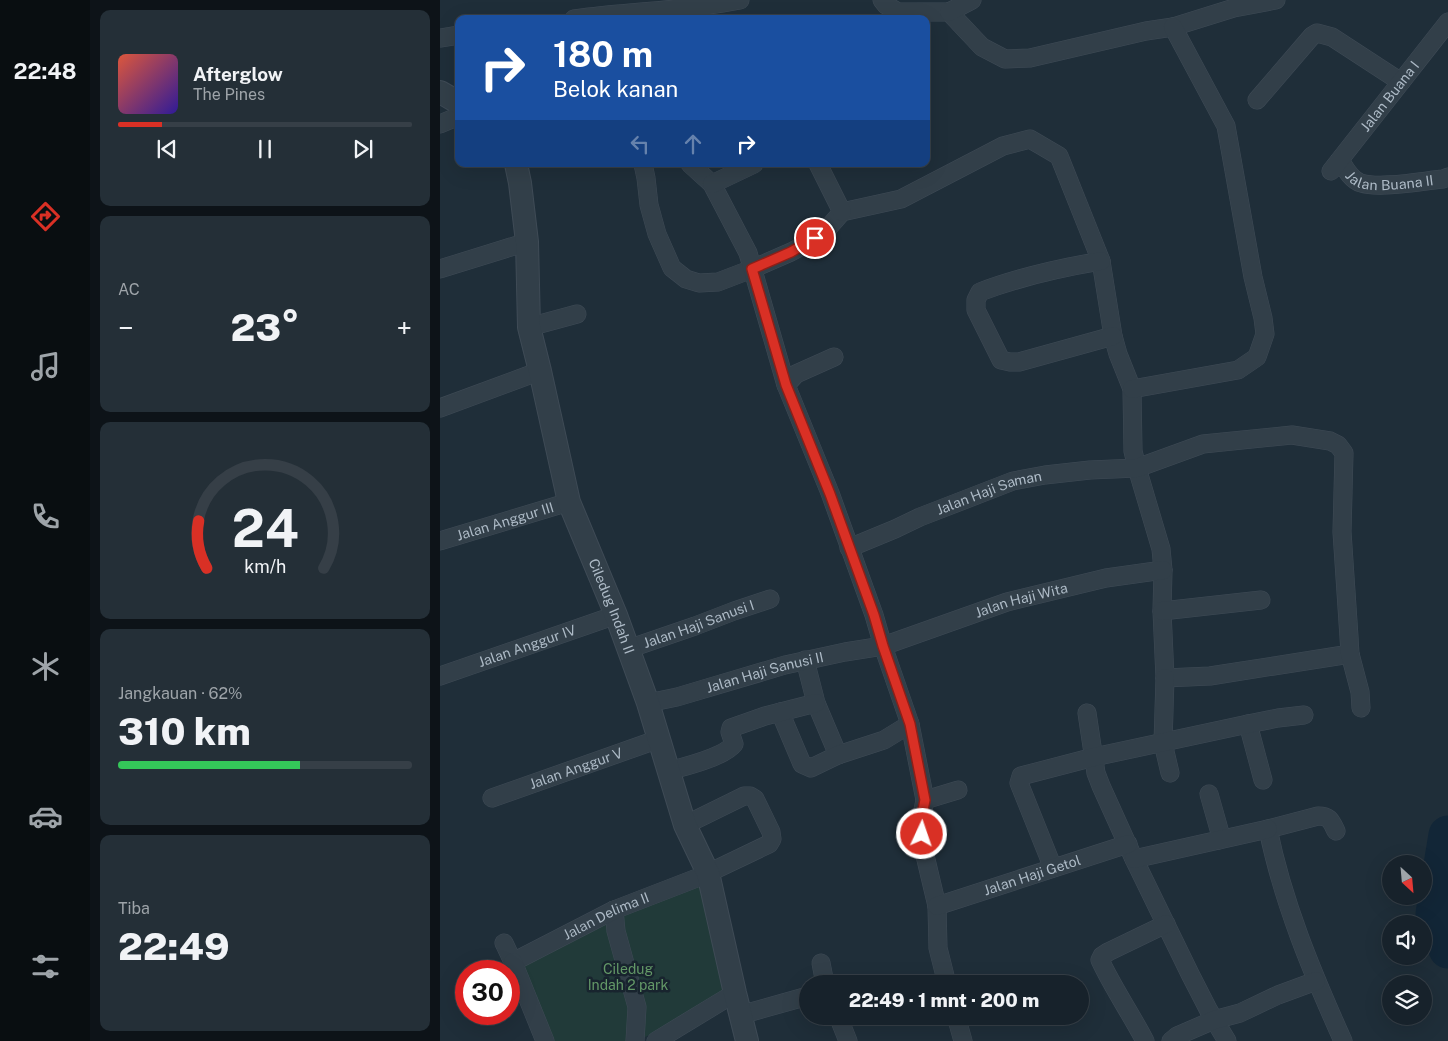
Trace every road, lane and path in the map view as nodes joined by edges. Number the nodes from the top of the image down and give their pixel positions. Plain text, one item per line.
1 (740, 0) edge
2 (882, 0) edge
3 (972, 0) edge
4 (1276, 0) edge
5 (949, 12) junction
6 (623, 15) edge
7 (1173, 27) junction
8 (1446, 27) edge
9 (455, 36) edge
10 (440, 38) edge
11 (1401, 82) junction
12 (440, 92) edge
13 (1257, 100) dead end
14 (455, 101) edge
15 (455, 118) edge
16 (440, 124) edge
17 (1335, 166) joint
18 (517, 167) edge
19 (644, 167) edge
20 (693, 167) edge
21 (748, 167) edge
22 (820, 167) edge
23 (1448, 177) edge
24 (712, 184) junction
25 (842, 212) junction
26 (527, 242) junction
27 (1101, 261) junction
28 (440, 268) edge
29 (752, 269) junction
30 (577, 314) dead end
31 (529, 327) junction
32 (1113, 336) junction
33 (834, 357) dead end
34 (540, 370) junction
35 (786, 385) junction
36 (1132, 388) junction
37 (440, 408) edge
38 (1137, 468) junction
39 (568, 502) junction
40 (440, 541) edge
41 (850, 548) junction
42 (1163, 570) junction
43 (770, 599) dead end
44 (1261, 600) dead end
45 (1162, 611) junction
46 (616, 615) junction
47 (883, 646) junction
48 (628, 649) junction
49 (1350, 654) junction
50 (805, 660) junction
51 (440, 676) edge
52 (1165, 678) junction
53 (816, 703) junction
54 (648, 704) junction
55 (1360, 708) dead end
56 (780, 712) junction
57 (1087, 713) dead end
58 (1304, 714) dead end
59 (910, 724) junction
60 (1248, 724) junction
61 (659, 739) junction
62 (1163, 743) junction
63 (838, 755) junction
64 (1094, 757) junction
65 (668, 772) junction
66 (1170, 773) dead end
67 (1263, 780) dead end
68 (958, 790) dead end
69 (1209, 794) dead end
70 (492, 798) dead end
71 (925, 800) junction
72 (685, 825) junction
73 (1268, 829) junction
74 (1336, 832) dead end
75 (1219, 840) junction
76 (1131, 851) junction
77 (1053, 868) junction
78 (705, 874) junction
79 (937, 906) junction
80 (614, 910) junction
81 (1166, 924) junction
82 (504, 943) dead end
83 (512, 960) edge
84 (517, 960) edge
85 (821, 963) dead end
86 (823, 975) edge
87 (945, 975) edge
88 (520, 979) edge
89 (1316, 980) junction
90 (734, 993) junction
91 (799, 999) edge
92 (740, 1015) junction
93 (1214, 1020) junction
94 (842, 1025) edge
95 (959, 1025) edge
96 (545, 1041) edge
97 (635, 1041) edge
98 (656, 1041) edge
99 (747, 1041) edge
100 (848, 1041) edge
101 (963, 1041) edge
102 (1144, 1041) edge
103 (1171, 1041) edge
104 (1227, 1041) edge
105 (1343, 1041) edge

1 - 6 street
2 - 5 street
3 - 5 street
4 - 7 street
5 - 7 street
7 - 36 street
8 - 11 street, Jalan Buana I
9 - 10 street
11 - 13 street
11 - 17 street, Jalan Buana I
12 - 14 street
15 - 16 street
17 - 23 street, Jalan Buana II
18 - 26 street, Ciledug Indah II
19 - 29 street
20 - 24 street
21 - 24 street
22 - 25 street
24 - 29 street
25 - 27 street
25 - 29 street
26 - 28 street
26 - 31 street, Ciledug Indah II
27 - 32 street
27 - 32 street
29 - 35 street
30 - 31 street
31 - 34 street, Ciledug Indah II
32 - 36 street
33 - 35 street
34 - 37 street
34 - 39 street, Ciledug Indah II
35 - 41 street
36 - 38 street
38 - 41 street, Jalan Haji Saman
38 - 42 street
38 - 49 street, Jalan Haji Saman
39 - 40 street, Jalan Anggur III
39 - 46 street, Ciledug Indah II
41 - 47 street
42 - 45 street
42 - 47 street, Jalan Haji Wita
43 - 48 street, Jalan Haji Sanusi I
44 - 45 street
45 - 52 street
46 - 48 street, Ciledug Indah II
46 - 51 street, Jalan Anggur IV
47 - 50 street, Jalan Haji Sanusi II
47 - 59 street
48 - 54 street, Ciledug Indah II
49 - 52 street
49 - 55 street, Jalan Haji Saman
50 - 53 street
50 - 54 street, Jalan Haji Sanusi II
52 - 62 street
53 - 56 street
53 - 63 street
54 - 61 street, Ciledug Indah II
56 - 63 street
56 - 65 street
57 - 64 street
58 - 60 street
59 - 63 street
59 - 71 street
60 - 62 street
60 - 67 street
61 - 65 street, Ciledug Indah II
61 - 70 street, Jalan Anggur V
62 - 64 street
62 - 66 street
64 - 76 street
64 - 77 street
65 - 72 street, Ciledug Indah II
68 - 71 street
69 - 75 street
71 - 79 street
72 - 78 street, Ciledug Indah II
72 - 78 street, Jalan Delima II
73 - 74 street, Jalan Haji Getol
73 - 75 street, Jalan Haji Getol
73 - 89 street
75 - 76 street, Jalan Haji Getol
76 - 77 street, Jalan Haji Getol
76 - 81 street
77 - 79 street, Jalan Haji Getol
78 - 80 street, Jalan Delima II
78 - 90 street, Ciledug Indah II
79 - 87 street
80 - 84 street, Jalan Delima II
80 - 97 street
81 - 93 street
81 - 102 street
82 - 83 street
85 - 86 street
88 - 96 street
89 - 93 street
89 - 105 street
90 - 92 street, Ciledug Indah II
90 - 98 street
91 - 92 street
92 - 99 street, Ciledug Indah II
93 - 103 street
93 - 104 street
94 - 100 street
95 - 101 street

